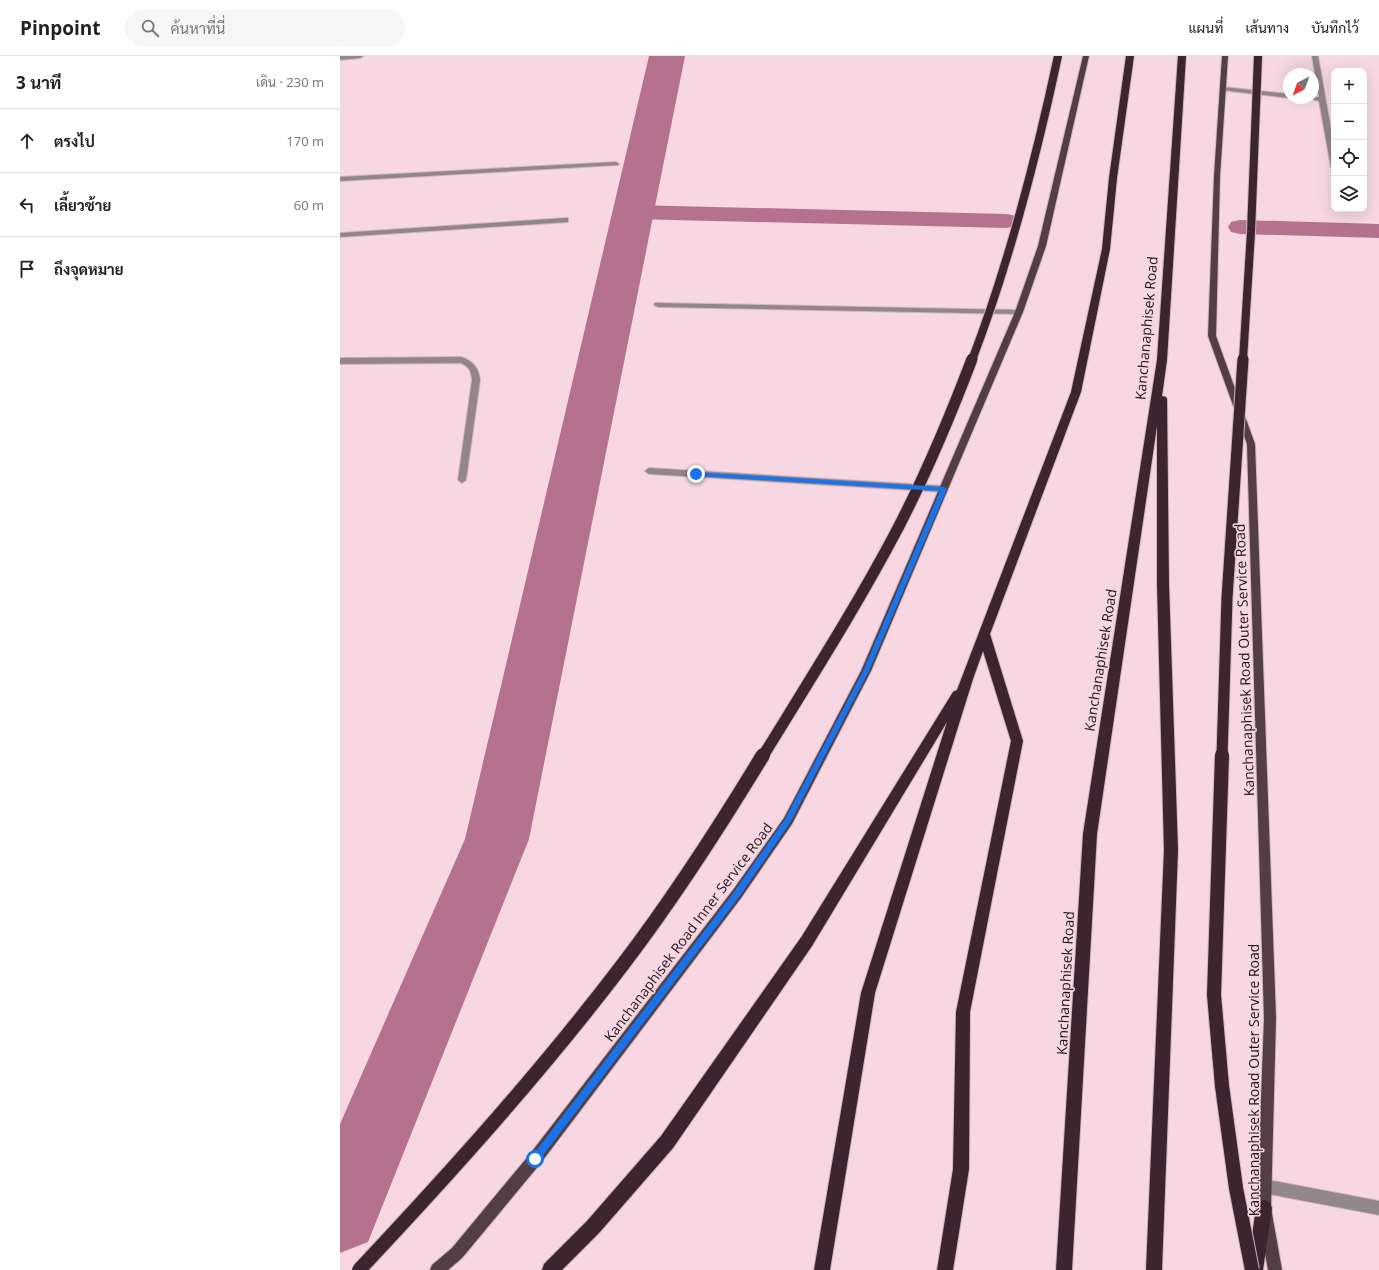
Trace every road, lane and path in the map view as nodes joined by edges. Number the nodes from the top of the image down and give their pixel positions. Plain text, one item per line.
1 (360, 56) edge
2 (1058, 56) edge
3 (1086, 56) edge
4 (1130, 56) edge
5 (1182, 56) edge
6 (1225, 56) edge
7 (1258, 56) edge
8 (1315, 56) edge
9 (340, 58) edge
10 (1223, 89) junction
11 (1283, 95) edge
12 (1319, 99) edge
13 (1323, 99) junction
14 (1331, 148) edge
15 (616, 164) dead end
16 (340, 179) edge
17 (565, 220) dead end
18 (340, 235) edge
19 (658, 305) dead end
20 (1019, 312) junction
21 (1162, 360) junction
22 (340, 362) edge
23 (649, 471) dead end
24 (462, 480) dead end
25 (944, 489) junction
26 (984, 634) junction
27 (967, 679) junction
28 (1264, 1186) junction
29 (1264, 1208) junction
30 (1379, 1208) edge
31 (359, 1270) edge
32 (437, 1270) edge
33 (550, 1270) edge
34 (822, 1270) edge
35 (945, 1270) edge
36 (1064, 1270) edge
37 (1154, 1270) edge
38 (1253, 1270) edge
39 (1275, 1270) edge

1 - 9 street
2 - 31 highway, bridge
3 - 20 main road, Kanchanaphisek Road Inner Service Road
4 - 26 highway
5 - 21 highway, Kanchanaphisek Road
6 - 10 main road, Kanchanaphisek Road Outer Service Road
7 - 38 highway, bridge
8 - 13 street
10 - 11 street
10 - 28 main road, Kanchanaphisek Road Outer Service Road
12 - 13 street
13 - 14 street
15 - 16 street
17 - 18 street
19 - 20 street
20 - 25 main road, Kanchanaphisek Road Inner Service Road
21 - 36 highway, Kanchanaphisek Road
21 - 37 highway
22 - 24 street
23 - 25 street
25 - 32 main road, Kanchanaphisek Road Inner Service Road
26 - 27 highway
26 - 35 highway
27 - 33 highway
27 - 34 highway
28 - 29 main road, Kanchanaphisek Road Outer Service Road
28 - 30 street
29 - 38 highway
29 - 39 main road, Kanchanaphisek Road Outer Service Road

